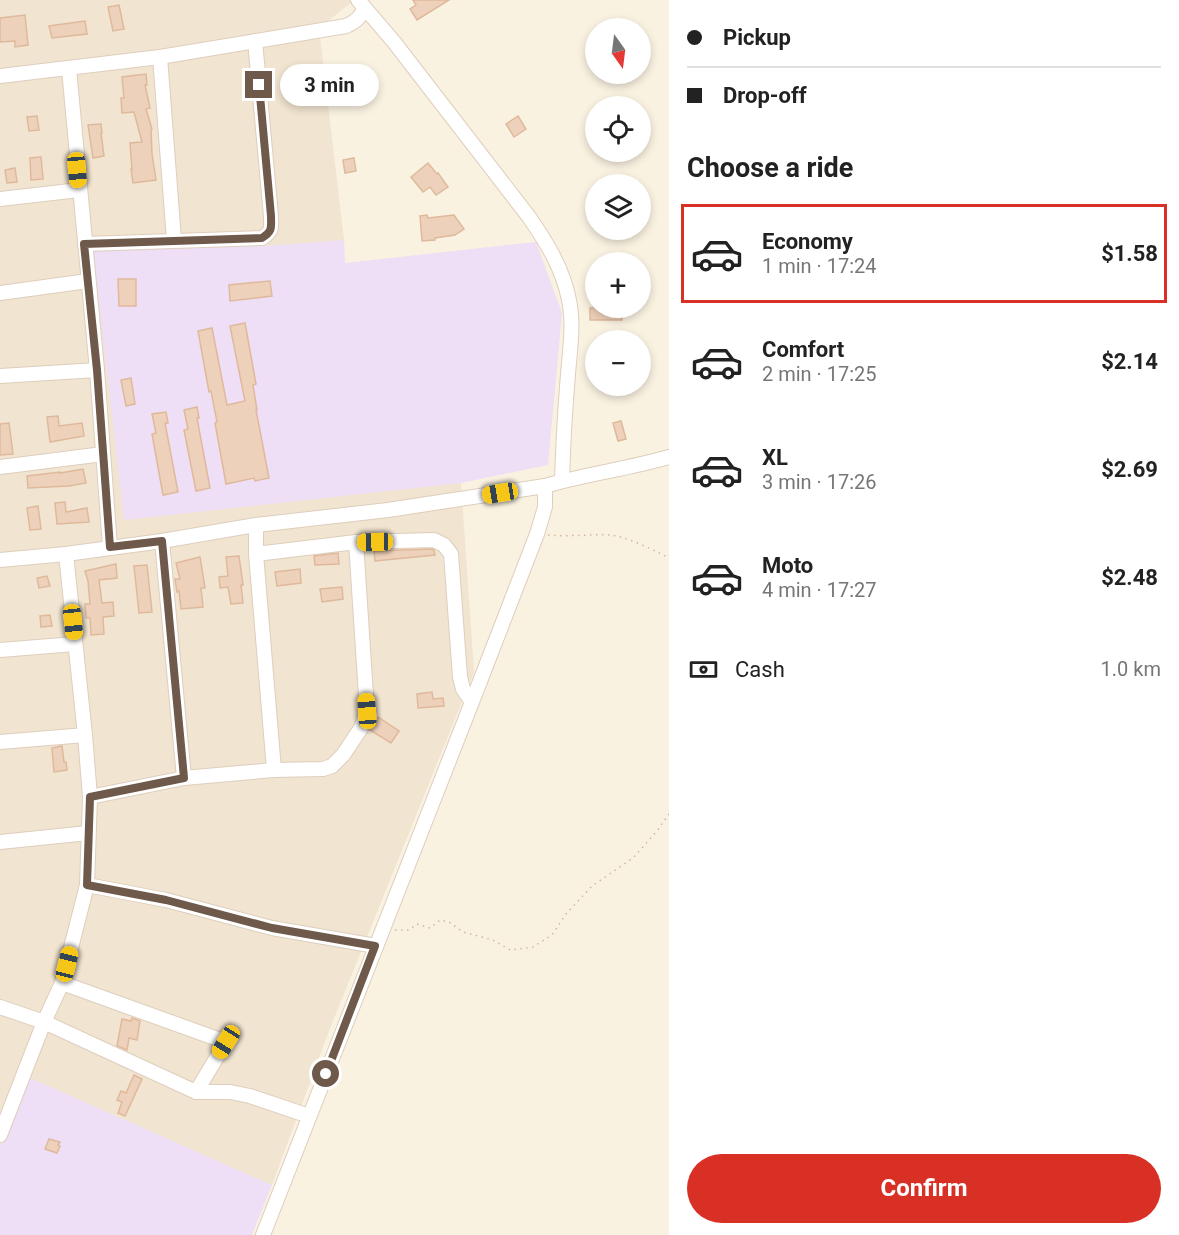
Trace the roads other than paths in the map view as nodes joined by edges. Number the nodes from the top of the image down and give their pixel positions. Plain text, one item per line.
1 (361, 4) edge
2 (255, 41) junction
3 (160, 57) junction
4 (69, 69) junction
5 (0, 76) edge
6 (79, 190) junction
7 (0, 199) edge
8 (174, 240) junction
9 (84, 244) junction
10 (88, 281) junction
11 (0, 292) edge
12 (97, 370) junction
13 (0, 376) edge
14 (103, 454) junction
15 (669, 457) edge
16 (0, 467) edge
17 (562, 481) junction
18 (545, 486) junction
19 (256, 525) junction
20 (162, 541) junction
21 (356, 542) junction
22 (110, 547) junction
23 (66, 554) junction
24 (256, 554) junction
25 (0, 560) edge
26 (75, 645) junction
27 (0, 651) edge
28 (472, 702) junction
29 (85, 735) junction
30 (0, 742) edge
31 (274, 770) junction
32 (184, 778) junction
33 (90, 797) junction
34 (88, 832) junction
35 (0, 842) edge
36 (87, 885) junction
37 (375, 946) junction
38 (62, 983) junction
39 (0, 1007) edge
40 (44, 1022) junction
41 (195, 1092) junction
42 (309, 1116) junction
43 (0, 1135) edge
44 (263, 1235) edge

1 - 2 street
1 - 17 street
2 - 3 street
2 - 8 street
3 - 4 street
3 - 8 street
4 - 5 street
4 - 6 street
6 - 7 street
6 - 9 street
8 - 9 street
9 - 10 street
10 - 11 street
10 - 12 street
12 - 13 street
12 - 14 street
14 - 16 street
14 - 22 street
15 - 17 street
17 - 18 street
18 - 19 street
18 - 28 street
19 - 20 street
19 - 24 street
20 - 22 street
20 - 32 street
21 - 24 street
21 - 28 street
21 - 31 street
22 - 23 street
23 - 25 street
23 - 26 street
24 - 31 street
26 - 27 street
26 - 29 street
28 - 37 street
29 - 30 street
29 - 33 street
31 - 32 street
32 - 33 street
33 - 34 street
34 - 35 street
34 - 36 street
36 - 37 street
36 - 38 street
37 - 42 street
38 - 40 street
38 - 41 street
39 - 40 street
40 - 41 street
40 - 43 street
41 - 42 street
42 - 44 street

